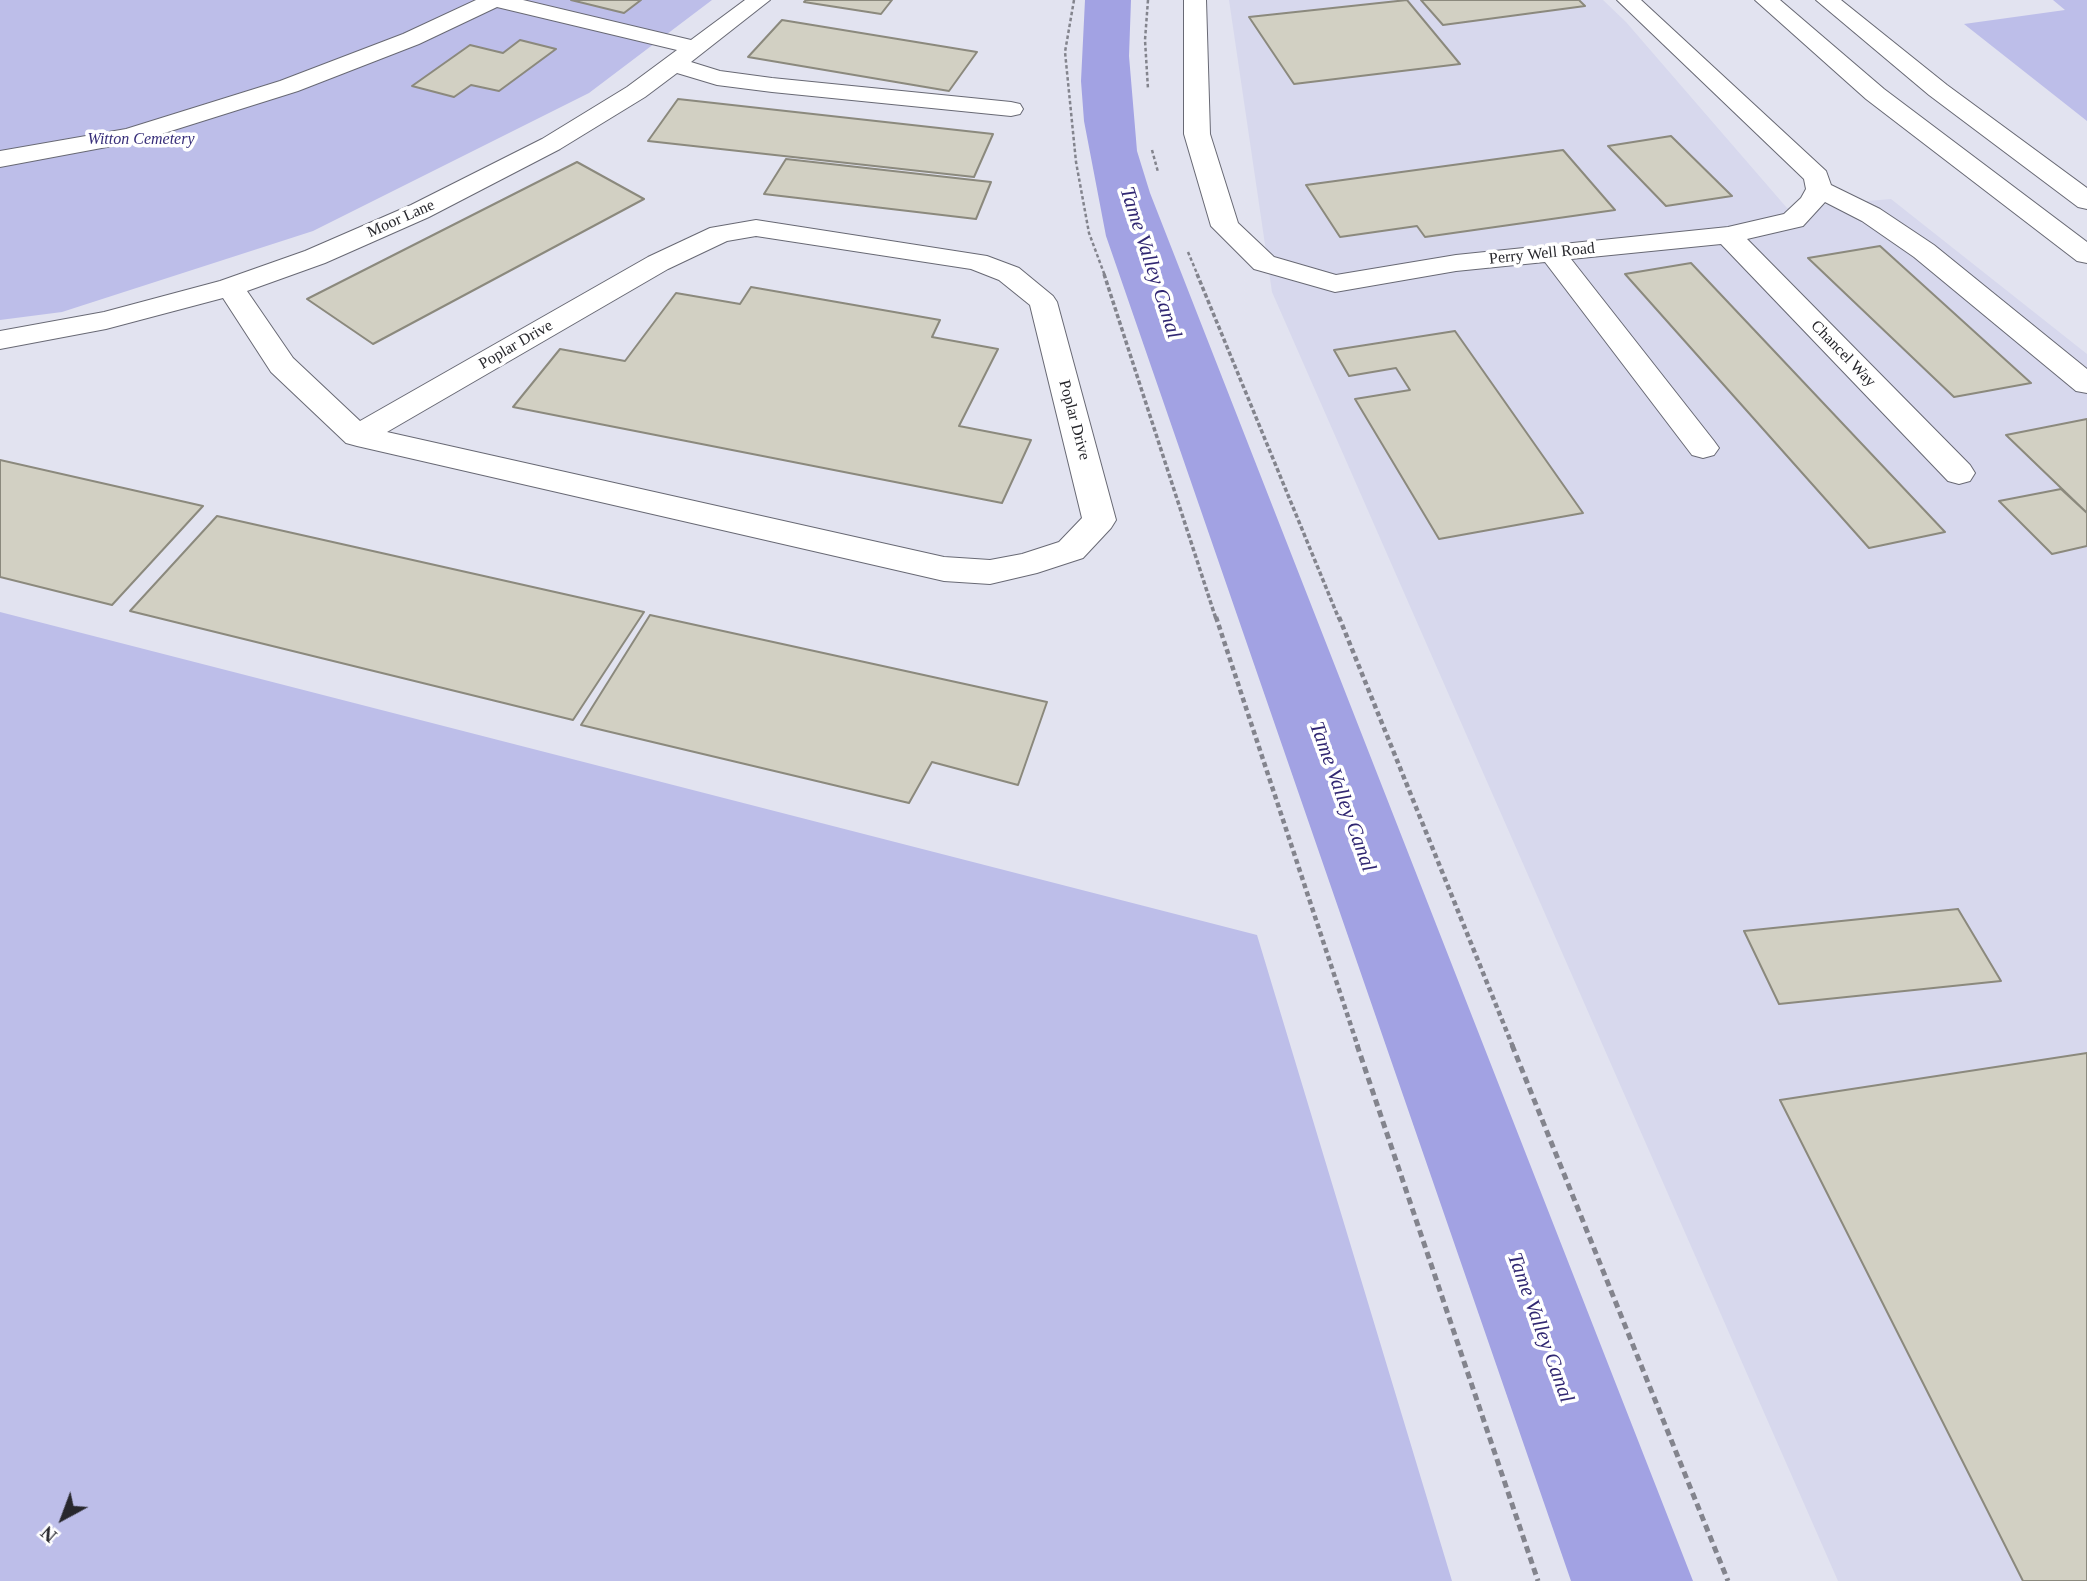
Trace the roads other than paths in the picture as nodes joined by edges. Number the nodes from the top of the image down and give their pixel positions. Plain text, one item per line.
1 (759, 0) edge
2 (1195, 0) edge
3 (1628, 0) edge
4 (1766, 0) edge
5 (1827, 0) edge
6 (696, 48) junction
7 (674, 64) junction
8 (1011, 109) dead end
9 (0, 159) edge
10 (1819, 189) junction
11 (2087, 201) edge
12 (1728, 235) junction
13 (1552, 253) junction
14 (2087, 255) edge
15 (230, 287) junction
16 (0, 340) edge
17 (2087, 384) edge
18 (357, 436) junction
19 (1703, 448) dead end
20 (1959, 473) dead end

1 - 6 main road, Moor Lane
2 - 13 main road, Perry Well Road
3 - 10 main road
4 - 14 main road
5 - 11 main road
6 - 7 main road, Moor Lane
6 - 9 main road
7 - 8 main road
7 - 15 main road, Moor Lane
10 - 12 main road, Perry Well Road
10 - 17 main road
12 - 13 main road, Perry Well Road
12 - 20 main road, Chancel Way
13 - 19 main road
15 - 16 main road, Moor Lane
15 - 18 main road
18 - 18 main road, Poplar Drive

